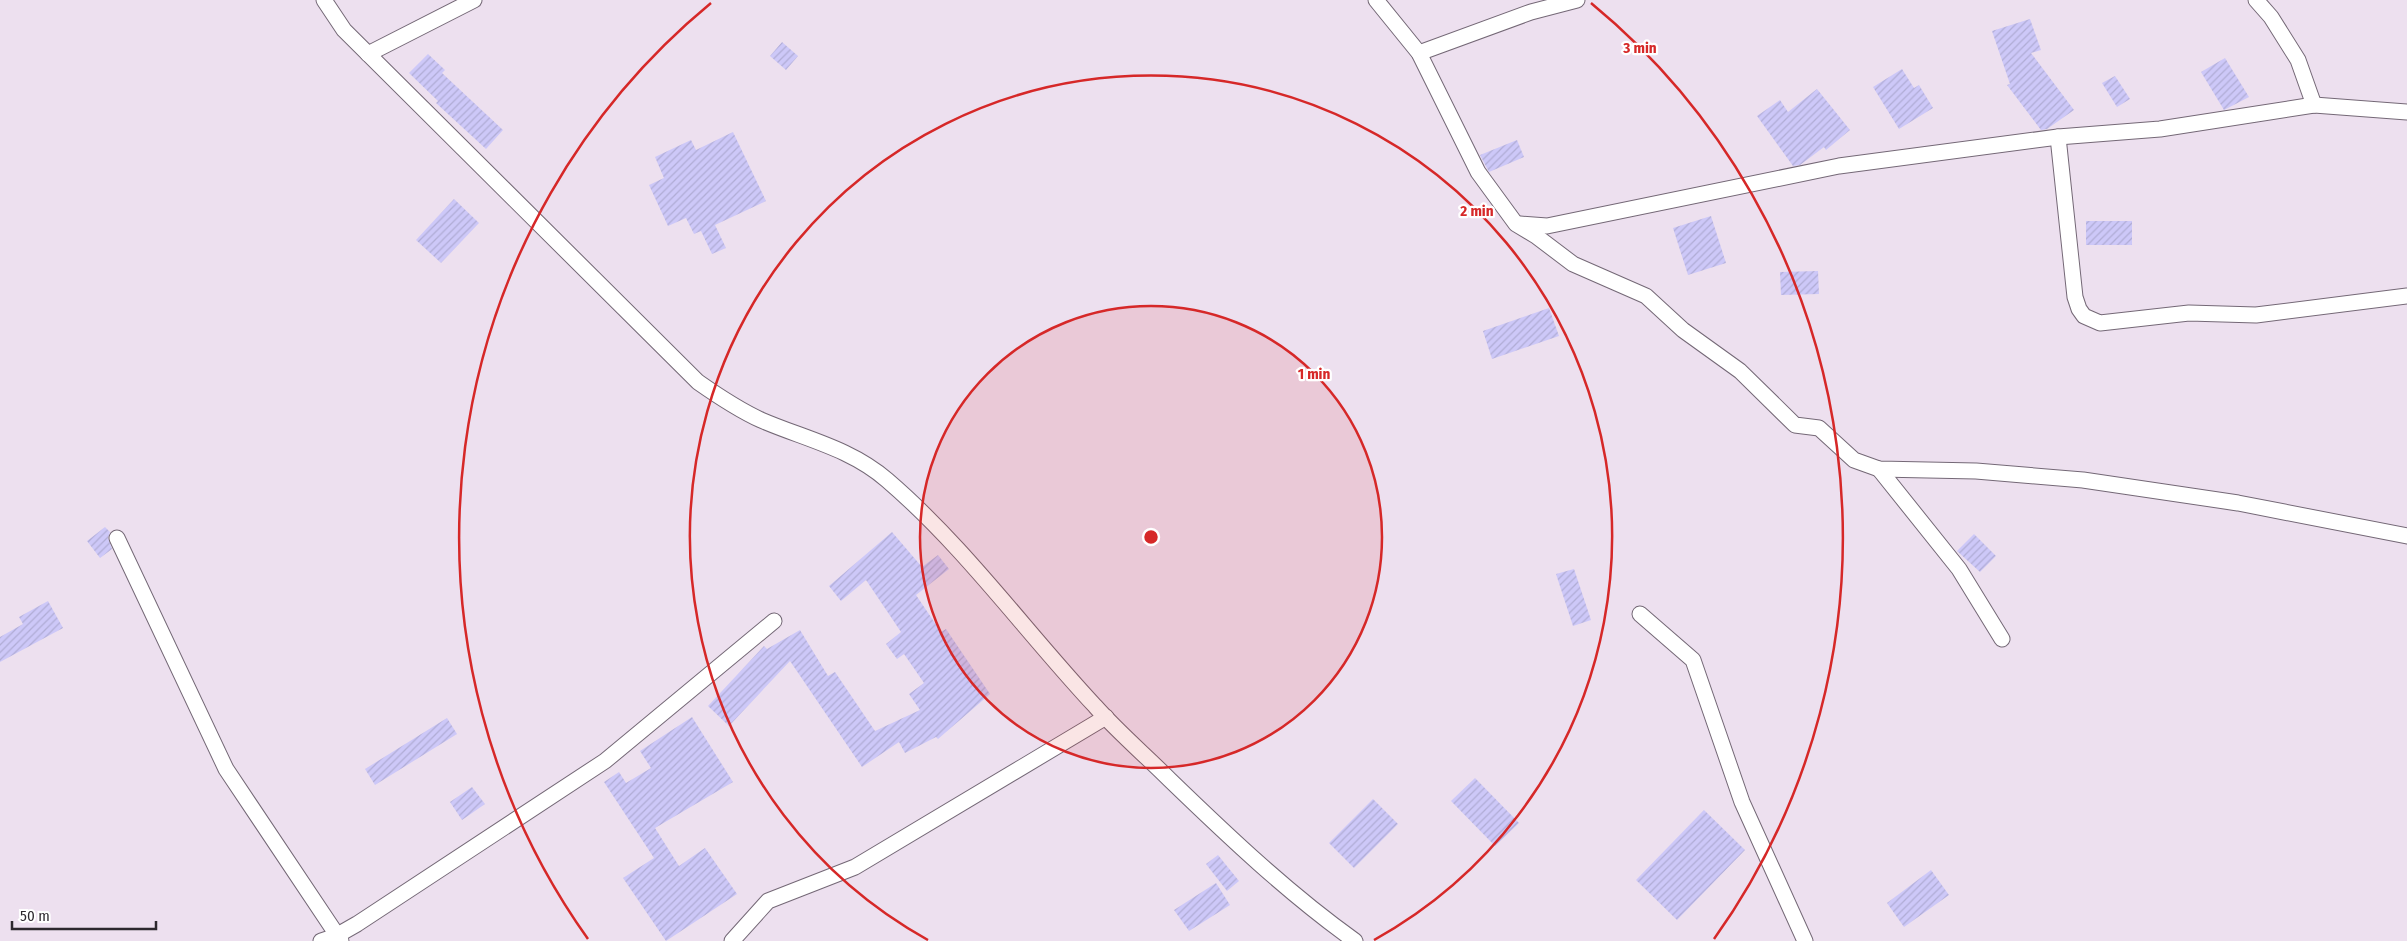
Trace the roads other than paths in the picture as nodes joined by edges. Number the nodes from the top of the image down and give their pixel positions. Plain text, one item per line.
1 (324, 0) edge
2 (474, 0) edge
3 (1376, 0) edge
4 (1577, 0) edge
5 (2256, 0) edge
6 (1419, 52) junction
7 (368, 54) junction
8 (2314, 105) junction
9 (2407, 112) edge
10 (2058, 137) junction
11 (1516, 224) junction
12 (2407, 296) edge
13 (1879, 469) junction
14 (2407, 536) edge
15 (117, 538) dead end
16 (1640, 614) dead end
17 (774, 621) dead end
18 (2002, 638) dead end
19 (1106, 717) junction
20 (339, 939) edge
21 (321, 941) edge
22 (732, 941) edge
23 (1355, 941) edge
24 (1805, 941) edge

1 - 7 street
2 - 7 street
3 - 6 street
4 - 6 street
5 - 8 street
6 - 11 street
7 - 19 street
8 - 9 street
8 - 10 street
10 - 11 street
10 - 12 street
11 - 13 street
13 - 14 street
13 - 18 street
15 - 20 street
16 - 24 street
17 - 20 street
19 - 22 street
19 - 23 street
20 - 21 street

